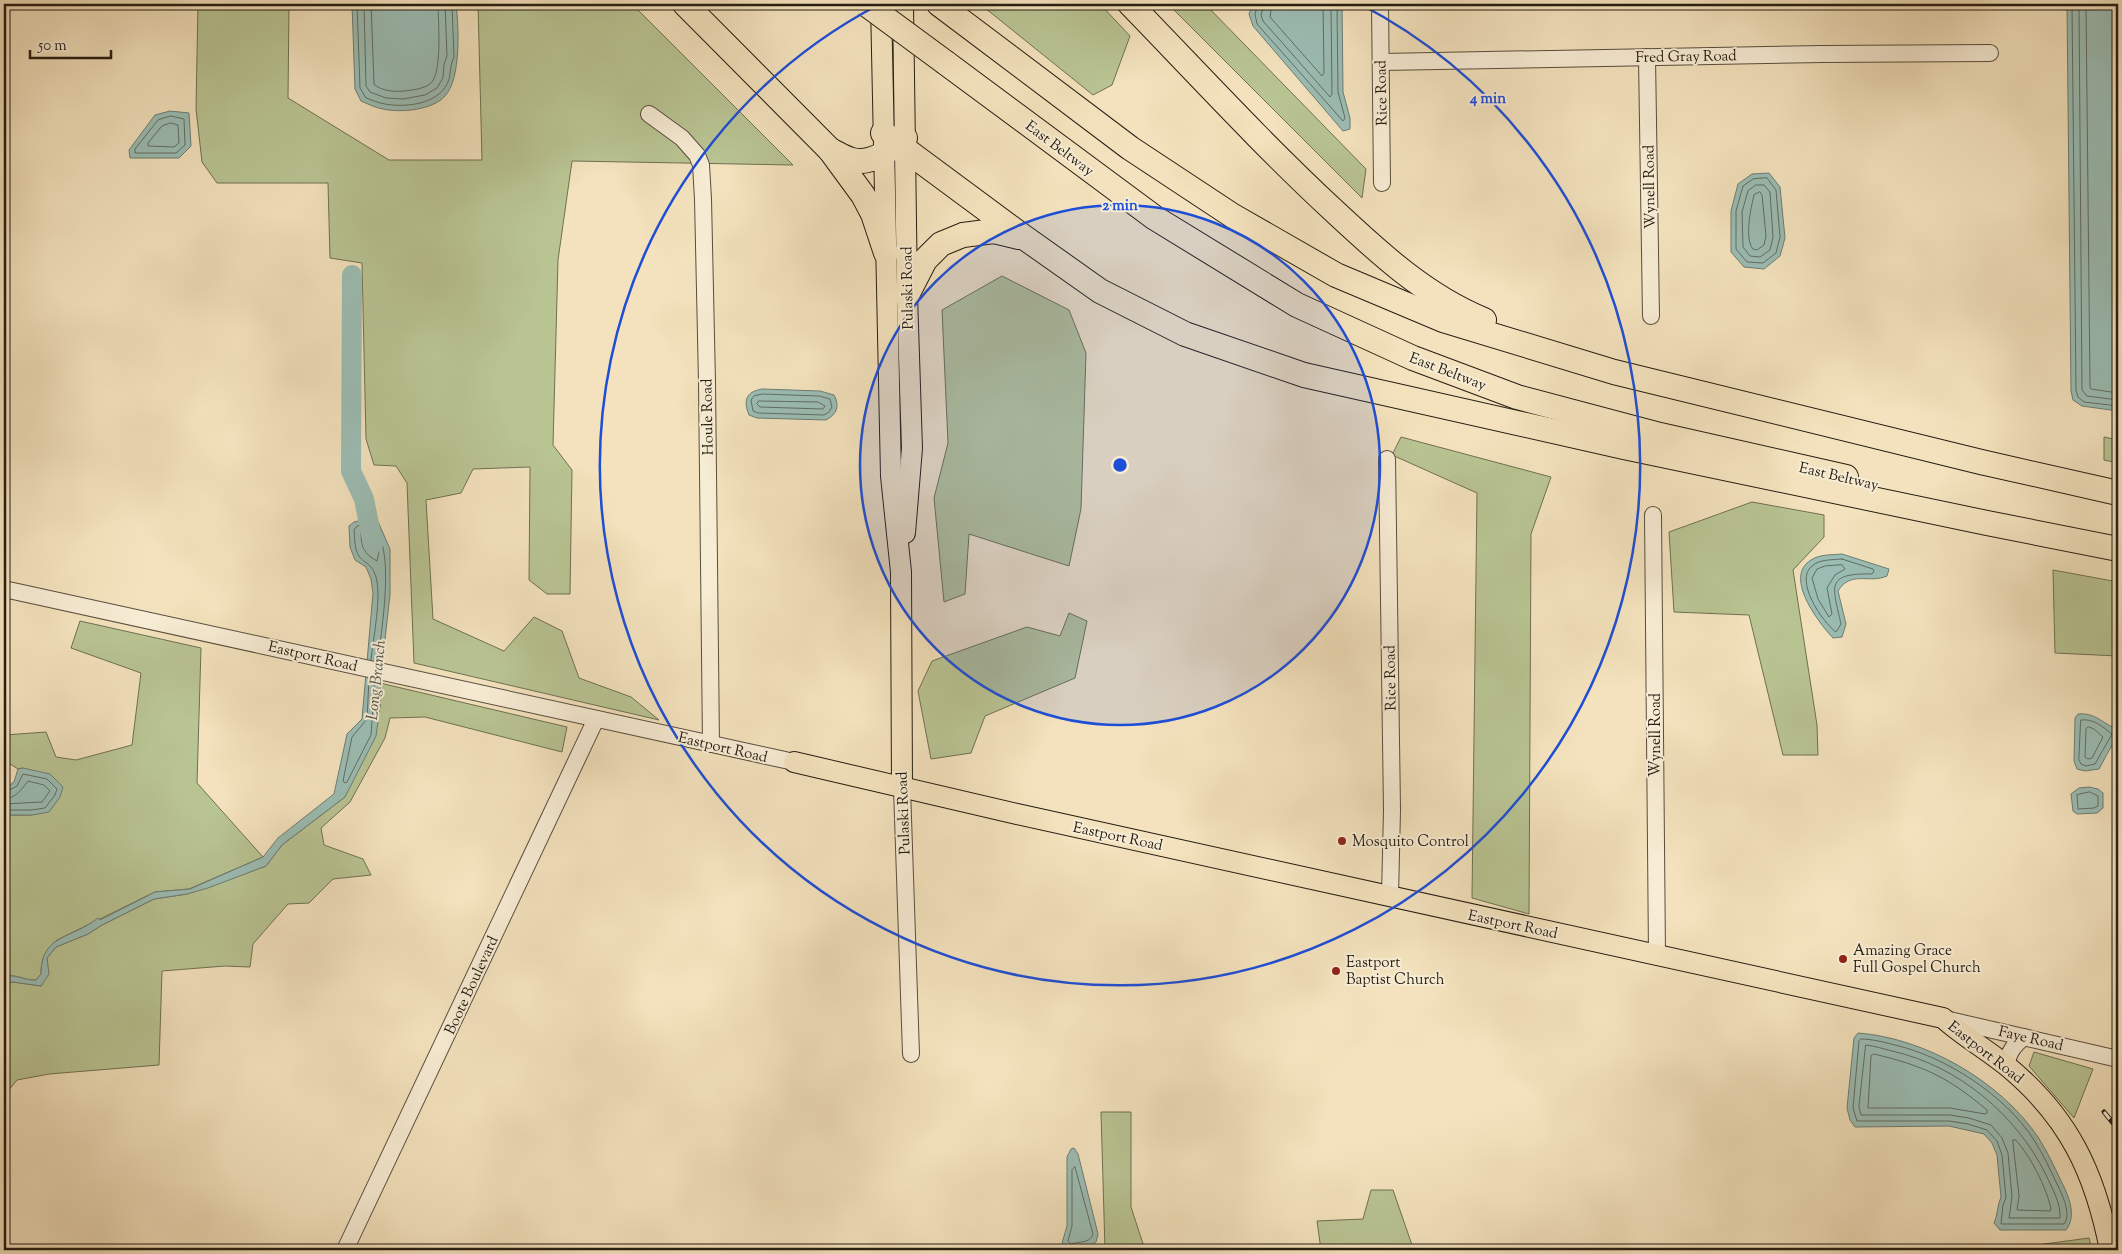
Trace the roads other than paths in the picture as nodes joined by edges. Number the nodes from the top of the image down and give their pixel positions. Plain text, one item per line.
1 (685, 4) edge
2 (866, 4) edge
3 (882, 4) edge
4 (903, 4) edge
5 (1130, 4) edge
6 (1380, 4) edge
7 (942, 6) edge
8 (1990, 53) dead end
9 (1647, 57) junction
10 (1381, 62) junction
11 (649, 114) dead end
12 (895, 144) junction
13 (830, 150) junction
14 (1382, 183) dead end
15 (1025, 238) junction
16 (886, 253) junction
17 (907, 295) junction
18 (1651, 316) dead end
19 (1614, 372) junction
20 (1387, 459) dead end
21 (2118, 493) edge
22 (1653, 515) dead end
23 (2118, 539) edge
24 (2118, 549) edge
25 (901, 572) junction
26 (4, 589) edge
27 (596, 719) junction
28 (711, 744) junction
29 (794, 762) joint
30 (902, 788) junction
31 (1390, 896) junction
32 (1657, 955) junction
33 (1943, 1018) junction
34 (2024, 1037) junction
35 (911, 1054) dead end
36 (2118, 1059) edge
37 (2006, 1065) junction
38 (346, 1250) edge
39 (2110, 1250) edge

1 - 13 highway
2 - 23 highway, East Beltway, bridge
3 - 12 main road, Pulaski Road
4 - 12 main road, Pulaski Road
5 - 19 highway
6 - 10 street, Rice Road
7 - 19 highway
8 - 9 street, Fred Gray Road
9 - 10 street, Fred Gray Road
9 - 18 street, Wynell Road
10 - 14 street, Rice Road
11 - 28 street, Houle Road
12 - 13 highway
12 - 15 highway
12 - 16 main road, Pulaski Road
12 - 17 main road, Pulaski Road
13 - 16 highway
15 - 17 highway
15 - 24 highway
16 - 25 main road, Pulaski Road
17 - 25 main road, Pulaski Road
19 - 21 highway
20 - 31 street, Rice Road
22 - 32 street, Wynell Road
25 - 30 main road, Pulaski Road
26 - 27 street, Eastport Road
27 - 28 street, Eastport Road
27 - 38 street, Boote Boulevard
28 - 29 street, Eastport Road
29 - 30 main road, Eastport Road
30 - 31 main road, Eastport Road
30 - 35 street, Pulaski Road
31 - 32 main road, Eastport Road
32 - 33 main road, Eastport Road
33 - 34 street, Faye Road
33 - 37 main road, Eastport Road
34 - 36 street, Faye Road
34 - 37 street
37 - 39 main road, Eastport Road

